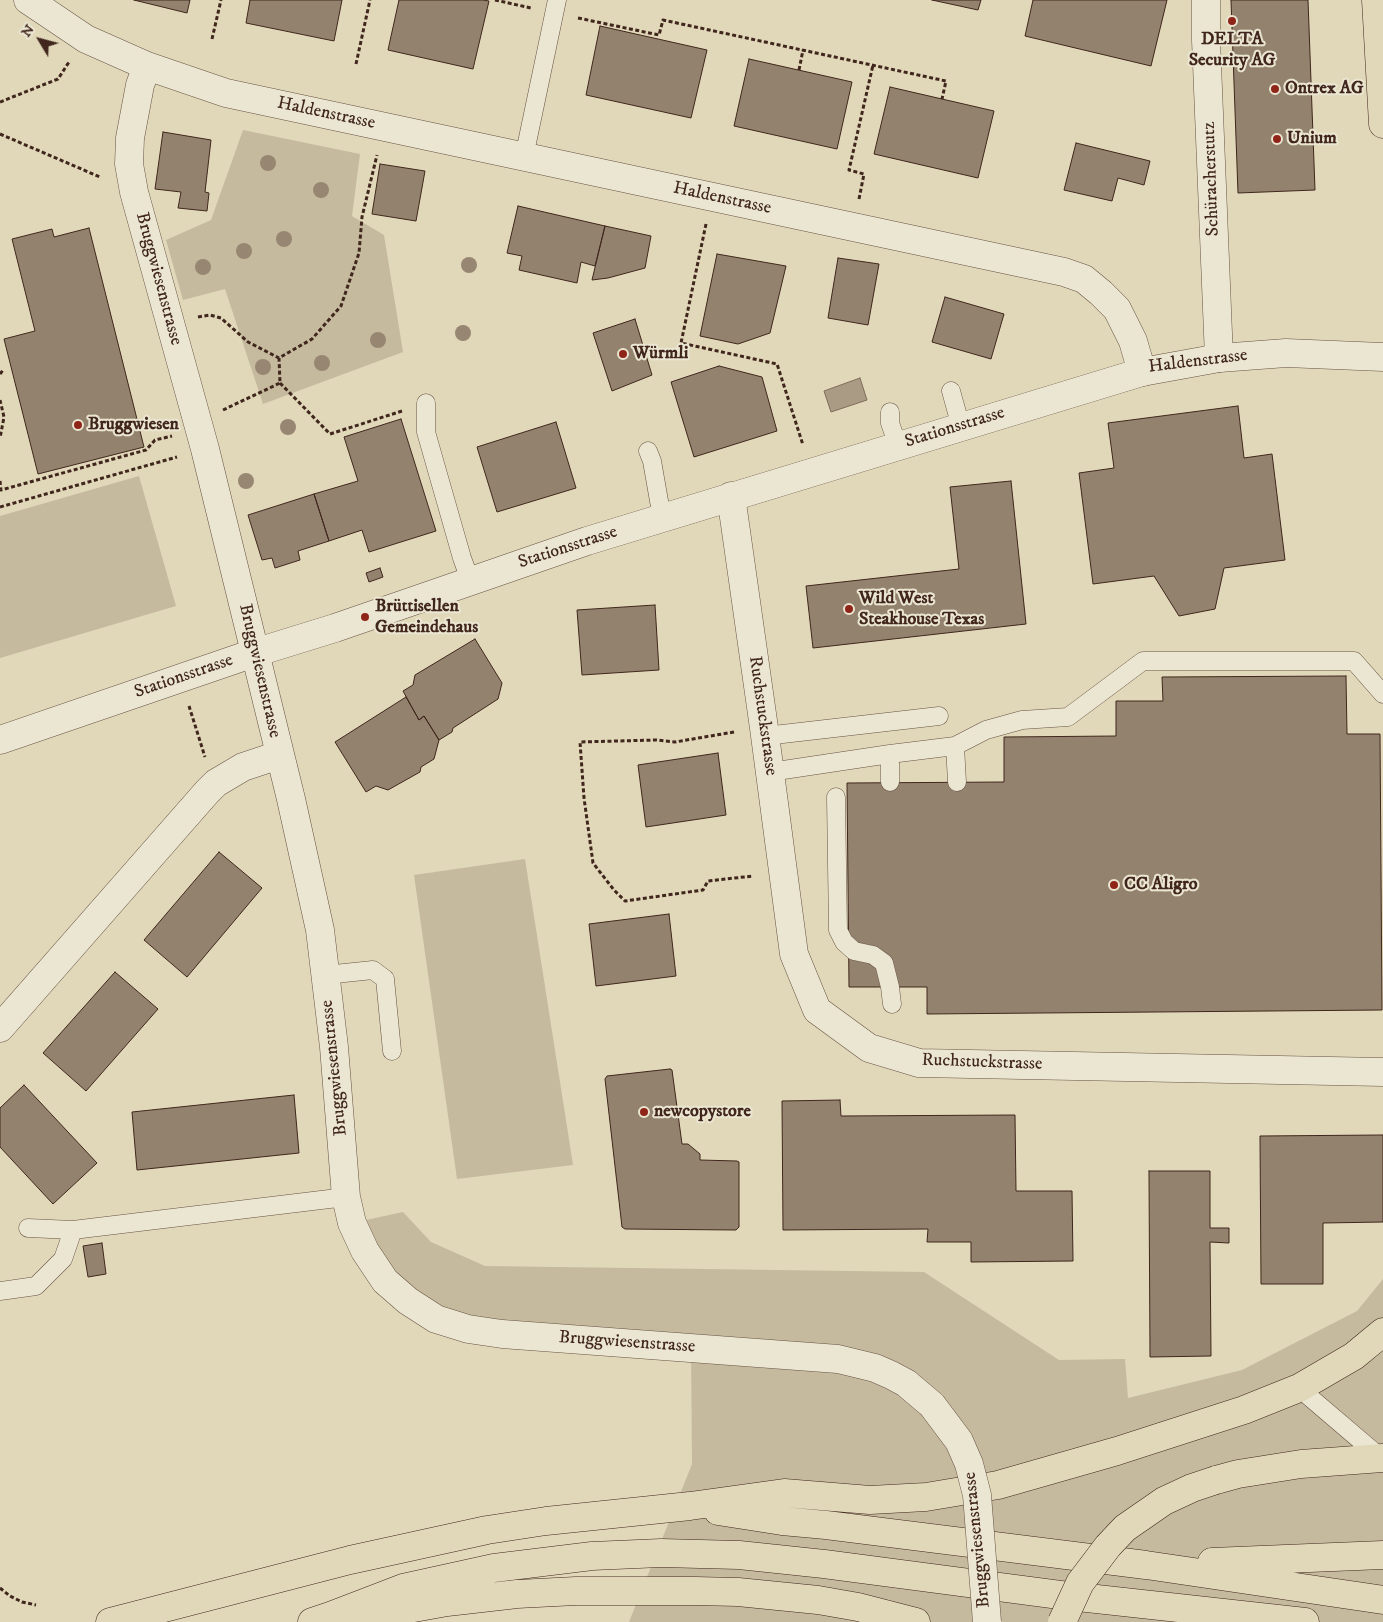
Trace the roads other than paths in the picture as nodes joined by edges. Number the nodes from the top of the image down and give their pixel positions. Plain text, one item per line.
1 (28, 0) edge
2 (1206, 0) edge
3 (1376, 0) edge
4 (555, 7) edge
5 (147, 66) junction
6 (1383, 124) edge
7 (524, 157) junction
8 (1383, 357) edge
9 (1219, 358) junction
10 (1142, 372) junction
11 (951, 391) dead end
12 (426, 403) road end
13 (890, 412) dead end
14 (961, 427) junction
15 (898, 446) junction
16 (648, 451) dead end
17 (732, 496) junction
18 (662, 518) junction
19 (470, 580) junction
20 (254, 653) junction
21 (1383, 694) edge
22 (939, 716) dead end
23 (765, 732) junction
24 (0, 740) edge
25 (955, 746) junction
26 (890, 754) junction
27 (279, 755) junction
28 (770, 772) junction
29 (890, 782) dead end
30 (957, 782) dead end
31 (836, 797) dead end
32 (325, 974) junction
33 (891, 995) dead end
34 (0, 1028) edge
35 (392, 1051) dead end
36 (1383, 1072) edge
37 (346, 1197) junction
38 (28, 1228) dead end
39 (73, 1230) junction
40 (0, 1291) edge
41 (1383, 1332) edge
42 (1299, 1388) junction
43 (1382, 1458) edge
44 (690, 1506) junction
45 (1383, 1555) edge
46 (1146, 1565) junction
47 (1383, 1600) edge
48 (321, 1619) edge
49 (110, 1622) edge
50 (916, 1622) edge
51 (987, 1622) edge
52 (1062, 1622) edge
53 (1305, 1622) edge

1 - 5 street, Haldenstrasse
2 - 9 street, Schüracherstutz
3 - 6 highway
4 - 7 lane
5 - 7 street, Haldenstrasse
5 - 20 street, Bruggwiesenstrasse
7 - 10 street, Haldenstrasse
8 - 9 street, Haldenstrasse
9 - 10 street, Haldenstrasse
10 - 14 street, Stationsstrasse
11 - 14 lane
12 - 19 lane
13 - 15 lane
14 - 15 street, Stationsstrasse
15 - 17 street, Stationsstrasse
16 - 18 lane
17 - 18 street, Stationsstrasse
17 - 23 street, Ruchstuckstrasse
18 - 19 street, Stationsstrasse
19 - 20 street, Stationsstrasse
20 - 24 street, Stationsstrasse
20 - 27 street, Bruggwiesenstrasse
21 - 25 lane
22 - 23 lane
23 - 28 street, Ruchstuckstrasse
25 - 26 lane
25 - 30 lane
26 - 28 lane
26 - 29 lane
27 - 32 street, Bruggwiesenstrasse
27 - 34 street
28 - 36 street, Ruchstuckstrasse
31 - 33 lane
32 - 35 lane
32 - 37 street, Bruggwiesenstrasse
37 - 39 lane
37 - 51 street, Bruggwiesenstrasse, bridge
38 - 39 lane
39 - 40 lane
41 - 42 highway
42 - 43 lane
42 - 44 highway
43 - 52 highway, bridge
44 - 46 highway
44 - 49 highway
45 - 46 highway
46 - 47 highway
48 - 50 highway
48 - 53 highway

